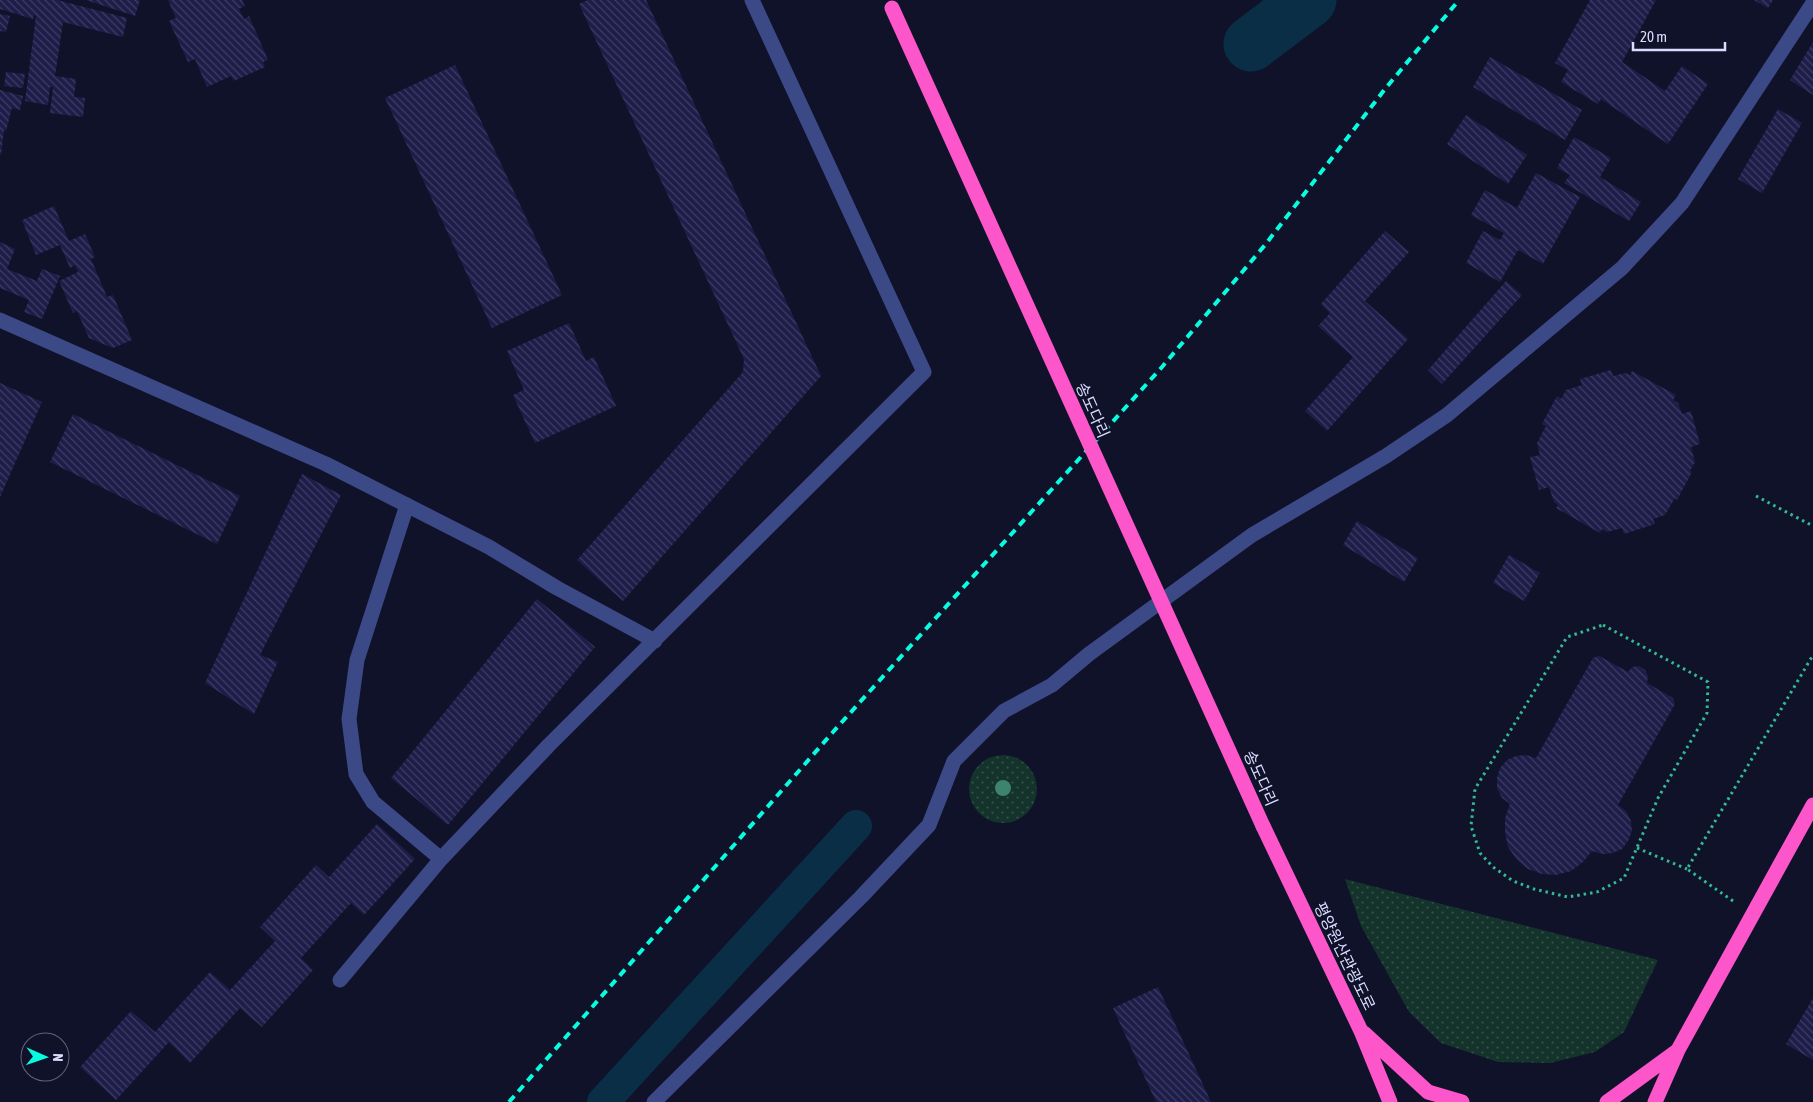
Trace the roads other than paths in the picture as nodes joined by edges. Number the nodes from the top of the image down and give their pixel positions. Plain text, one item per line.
1 (752, 0) edge
2 (1813, 3) edge
3 (890, 4) edge
4 (0, 320) edge
5 (406, 505) junction
6 (655, 641) junction
7 (1813, 805) edge
8 (1263, 826) joint
9 (441, 859) junction
10 (340, 980) dead end
11 (1361, 1030) junction
12 (1678, 1050) junction
13 (654, 1102) edge
14 (1390, 1102) edge
15 (1462, 1102) edge
16 (1606, 1102) edge
17 (1655, 1102) edge

1 - 6 street
2 - 13 street
3 - 8 highway, 송도다리, bridge
4 - 5 street
5 - 6 street
5 - 9 street
6 - 9 street
7 - 12 highway
8 - 11 highway, 평양원산관광도로
9 - 10 street
11 - 14 highway, 평양원산관광도로
11 - 15 highway
12 - 16 highway
12 - 17 highway

